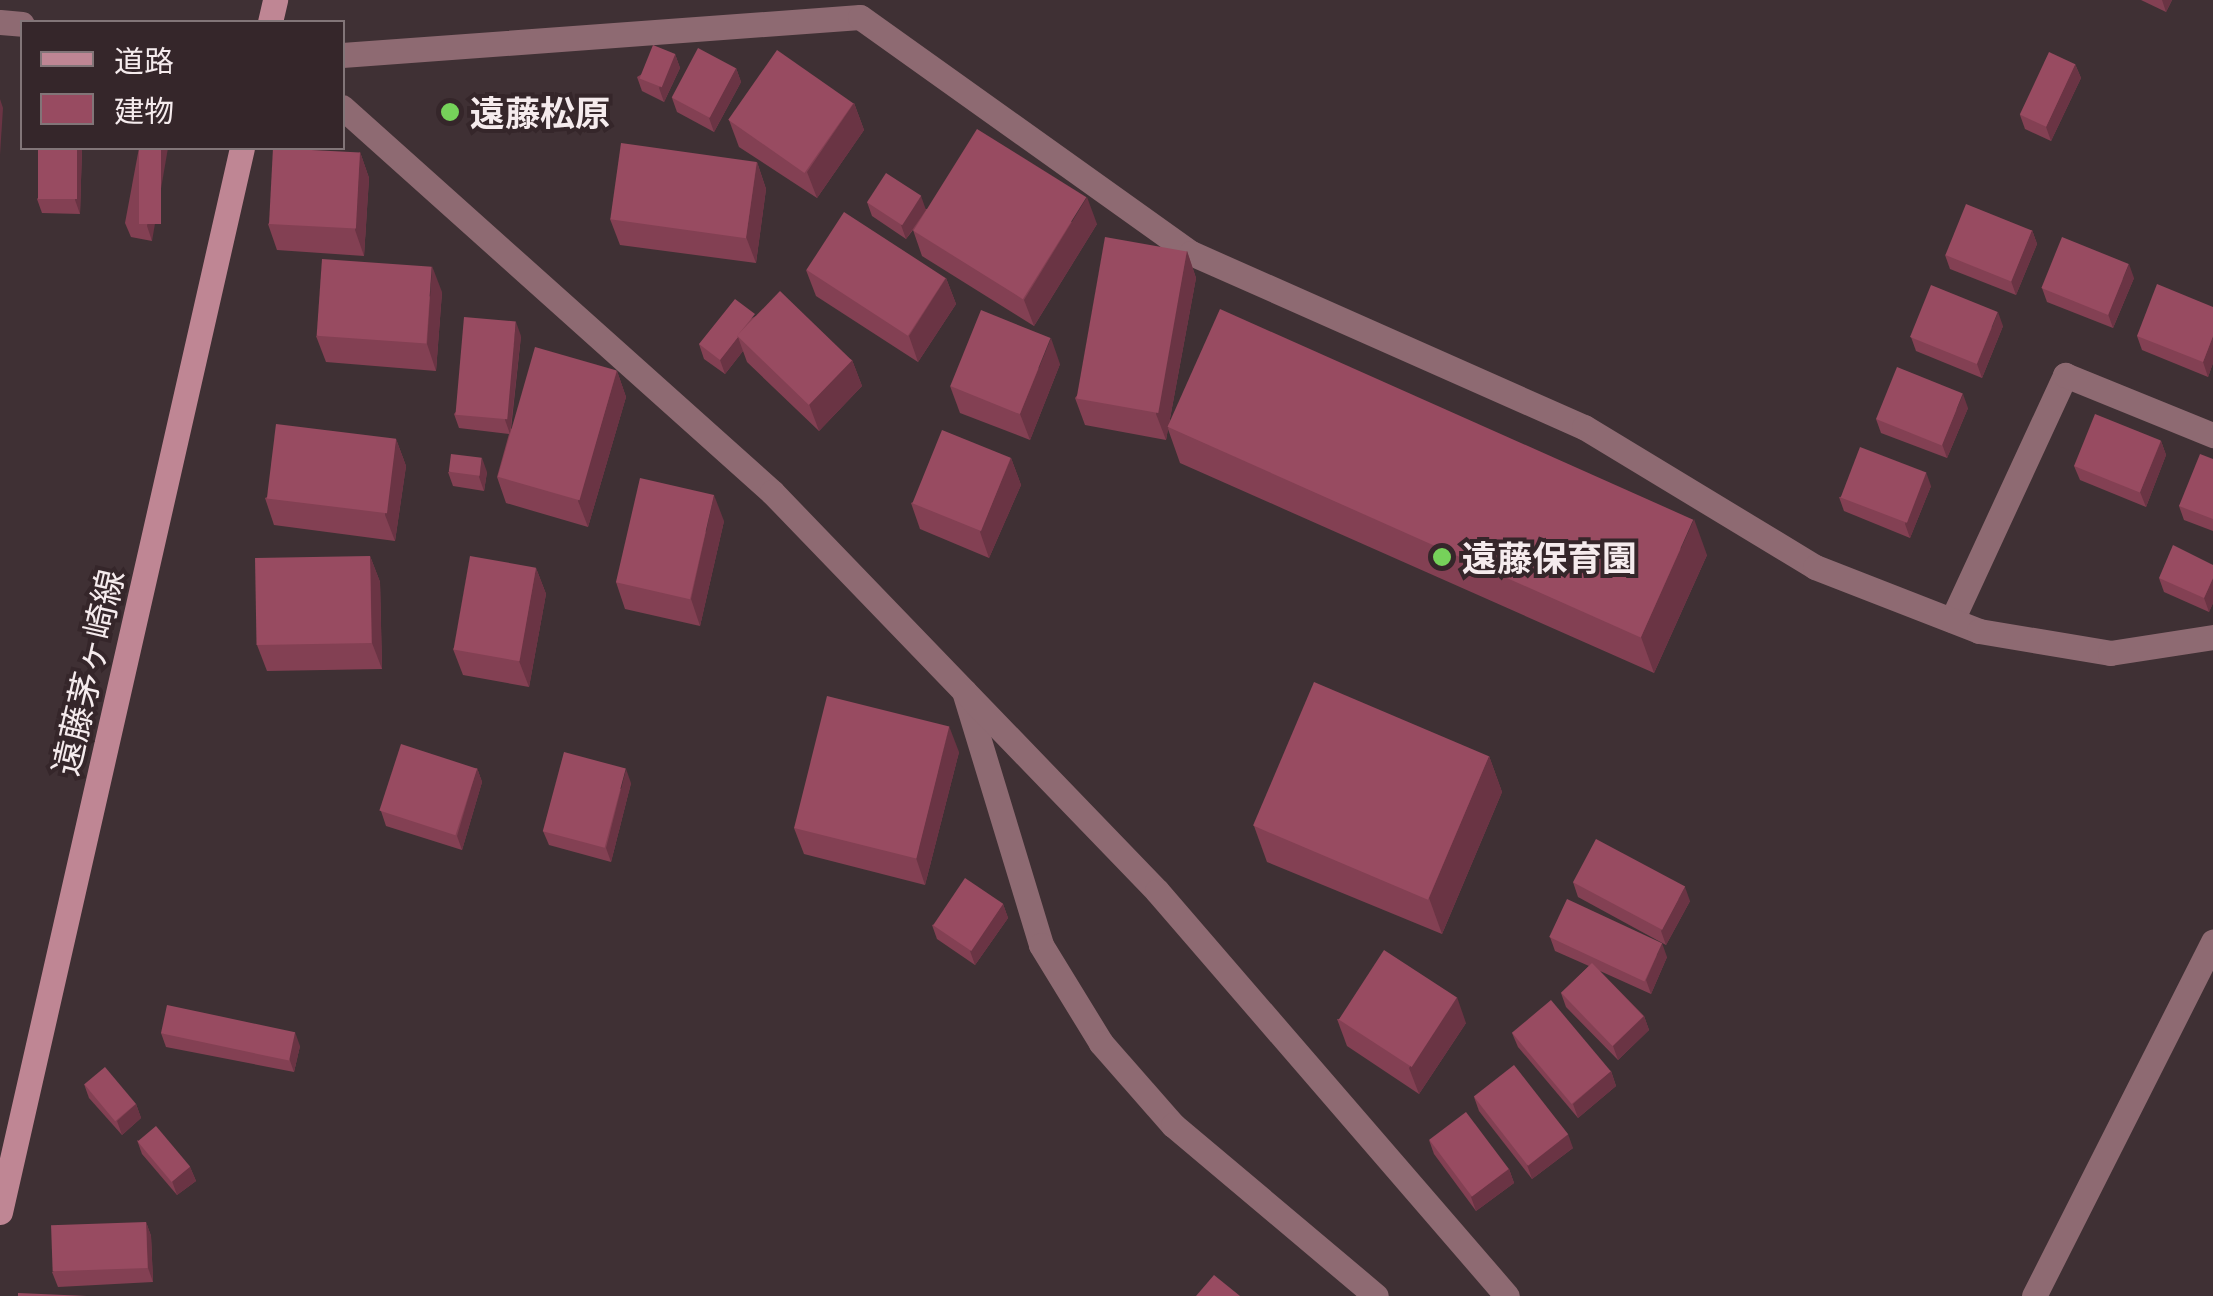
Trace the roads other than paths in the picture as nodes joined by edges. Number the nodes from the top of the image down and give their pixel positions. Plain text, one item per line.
1 (345, 55) edge
2 (345, 110) edge
3 (242, 150) edge
4 (2213, 435) edge
5 (1952, 620) junction
6 (2213, 637) edge
7 (964, 691) junction
8 (2213, 942) edge
9 (0, 1212) edge
10 (1376, 1296) edge
11 (1507, 1296) edge
12 (2034, 1296) edge

1 - 5 street
2 - 7 street
3 - 9 main road, 遠藤茅ヶ崎線
4 - 5 street
5 - 6 street
7 - 10 street
7 - 11 street
8 - 12 street

